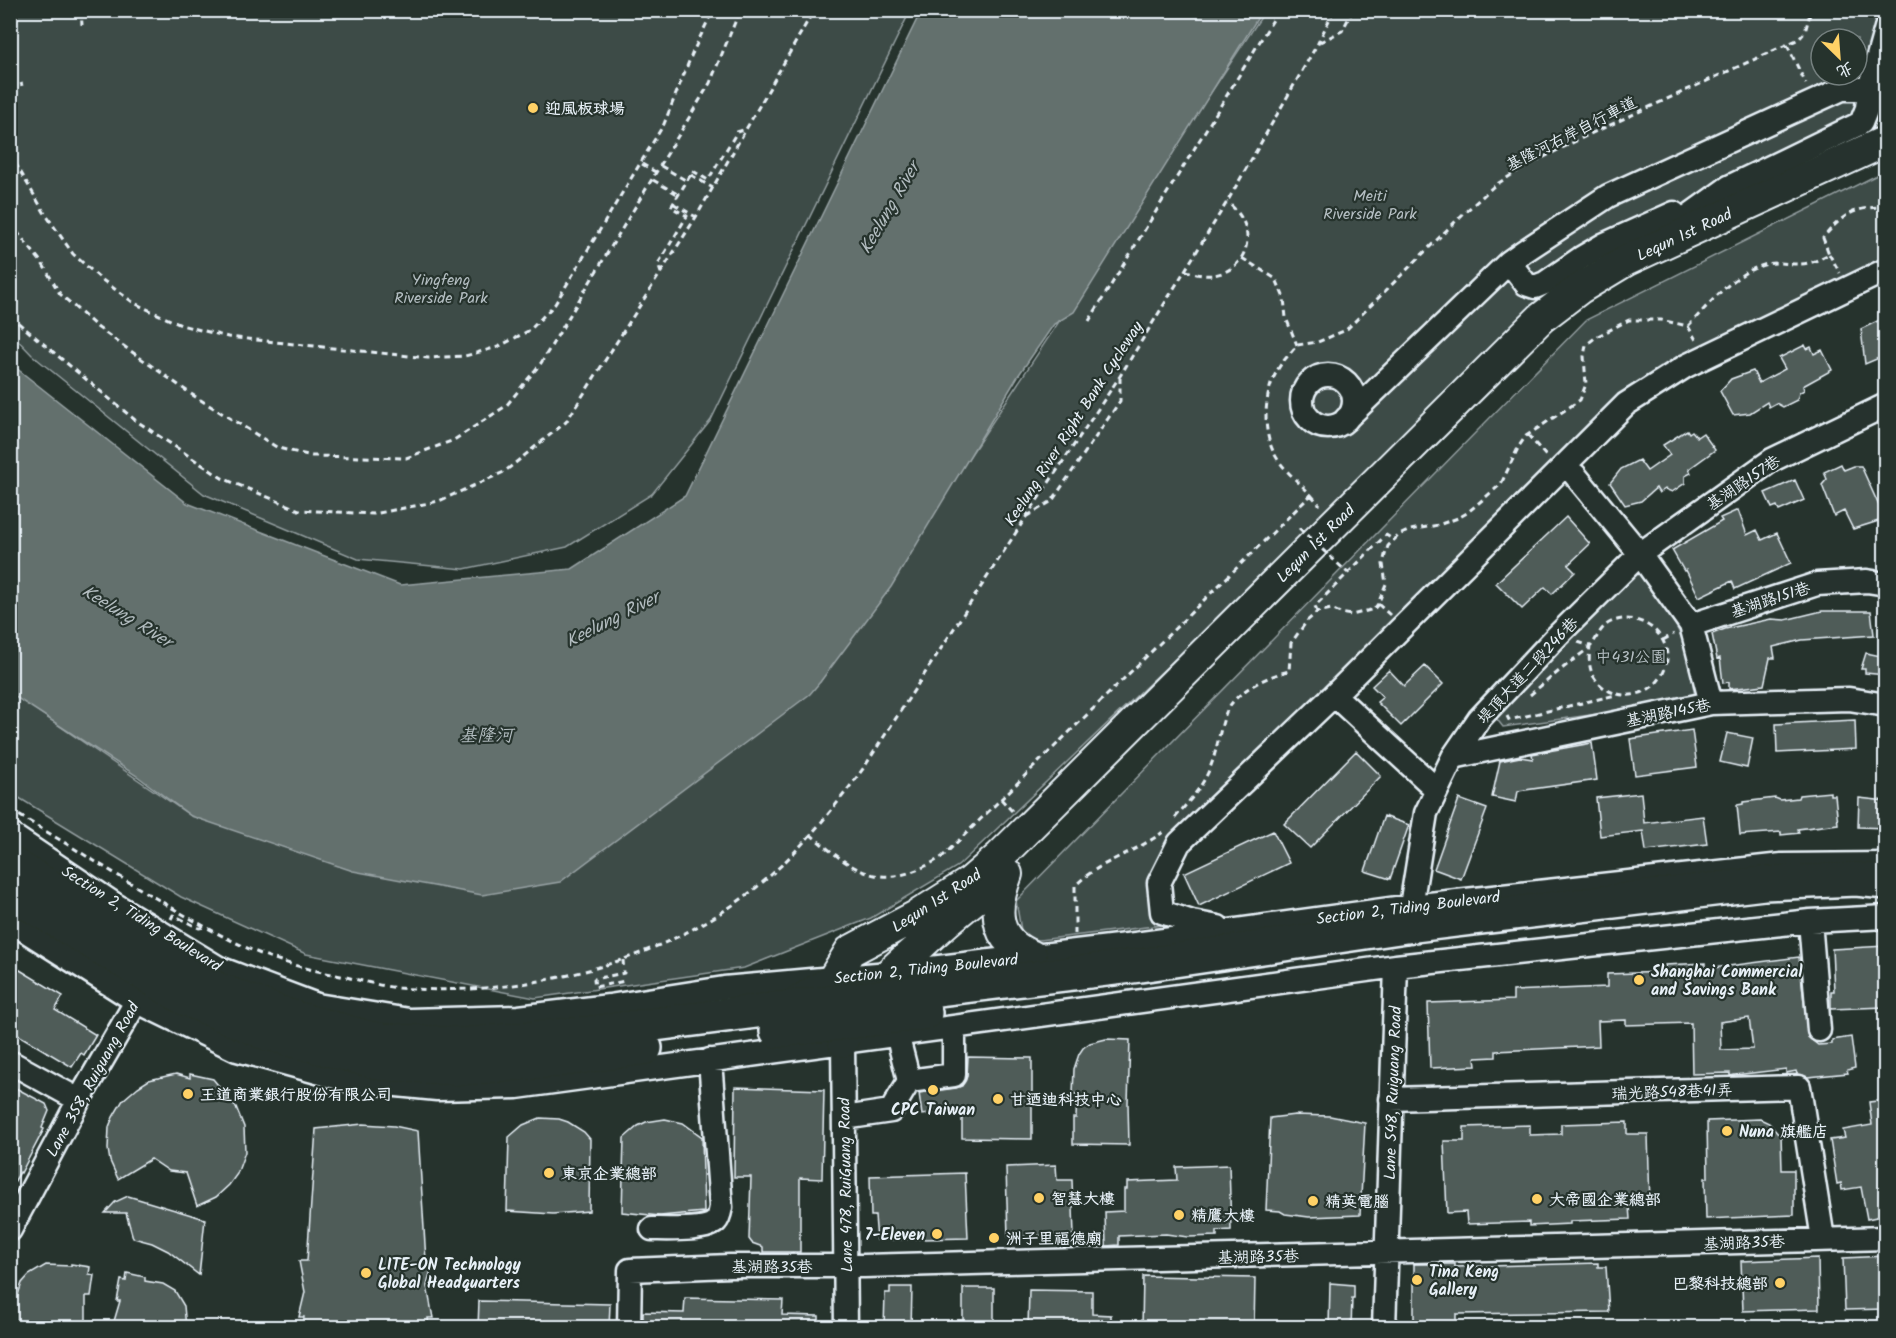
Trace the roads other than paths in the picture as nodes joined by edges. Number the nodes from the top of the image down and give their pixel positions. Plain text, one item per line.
1 (1886, 28) edge
2 (1869, 89) junction
3 (1885, 148) edge
4 (1702, 206) junction
5 (1509, 262) junction
6 (1886, 270) edge
7 (1540, 318) junction
8 (1886, 405) edge
9 (1346, 419) dead end
10 (1575, 475) dead end
11 (1640, 554) junction
12 (1886, 584) edge
13 (1691, 625) junction
14 (1334, 695) junction
15 (1711, 702) junction
16 (1886, 705) edge
17 (1453, 757) junction
18 (1437, 790) junction
19 (10, 824) edge
20 (10, 834) edge
21 (10, 862) edge
22 (1886, 864) edge
23 (1007, 874) junction
24 (1886, 882) edge
25 (10, 892) edge
26 (1886, 899) edge
27 (1411, 906) junction
28 (1886, 917) edge
29 (10, 921) edge
30 (1810, 921) junction
31 (1233, 930) junction
32 (168, 950) junction
33 (1032, 956) junction
34 (1396, 966) junction
35 (888, 973) junction
36 (833, 979) junction
37 (788, 1007) junction
38 (853, 1021) junction
39 (954, 1027) junction
40 (1819, 1030) dead end
41 (897, 1034) junction
42 (710, 1060) junction
43 (10, 1062) edge
44 (909, 1081) junction
45 (1391, 1099) junction
46 (79, 1100) junction
47 (844, 1118) junction
48 (13, 1221) edge
49 (652, 1229) dead end
50 (1886, 1238) edge
51 (1823, 1239) junction
52 (1387, 1253) junction
53 (845, 1266) junction
54 (629, 1328) edge
55 (846, 1328) edge
56 (1384, 1328) edge

1 - 2 street
2 - 4 street
2 - 5 street
3 - 4 street
3 - 7 main road, Lequn 1st Road
3 - 23 main road, Lequn 1st Road
4 - 5 street
4 - 7 street
5 - 9 street
6 - 14 street
7 - 36 main road, Lequn 1st Road
8 - 11 street, 基湖路157巷
10 - 11 street
11 - 13 street
11 - 17 street, 堤頂大道二段246巷
12 - 13 street, 基湖路151巷
13 - 15 street
14 - 18 street
14 - 31 street
15 - 16 street, 基湖路145巷
15 - 17 street, 基湖路145巷
17 - 18 street, 堤頂大道二段246巷
18 - 27 street, 堤頂大道二段246巷
19 - 32 street
20 - 32 street, Section 2, Tiding Boulevard
21 - 32 highway, Section 2, Tiding Boulevard
22 - 27 street, Section 2, Tiding Boulevard
23 - 33 main road
23 - 35 main road, Lequn 1st Road
24 - 38 highway, Section 2, Tiding Boulevard
25 - 32 highway, Section 2, Tiding Boulevard
26 - 38 highway, Section 2, Tiding Boulevard
27 - 31 street, Section 2, Tiding Boulevard
28 - 30 street, Section 2, Tiding Boulevard
29 - 32 street, Section 2, Tiding Boulevard
30 - 34 street, Section 2, Tiding Boulevard
30 - 40 street
31 - 33 street, Section 2, Tiding Boulevard
32 - 36 street, Section 2, Tiding Boulevard
32 - 37 highway, Section 2, Tiding Boulevard
32 - 38 highway, Section 2, Tiding Boulevard
32 - 42 street, Section 2, Tiding Boulevard
32 - 46 street, Lane 358, Ruiguang Road
33 - 35 street, Section 2, Tiding Boulevard
34 - 39 street, Section 2, Tiding Boulevard
34 - 45 street, Lane 548, Ruiguang Road
35 - 36 street, Section 2, Tiding Boulevard
35 - 38 main road, Lequn 1st Road
36 - 37 main road, Lequn 1st Road
37 - 38 highway, Section 2, Tiding Boulevard
38 - 41 street, Section 2, Tiding Boulevard
38 - 42 street, Section 2, Tiding Boulevard
38 - 47 street, Lane 478, RuiGuang Road
39 - 41 street, Section 2, Tiding Boulevard
39 - 44 street
41 - 44 street
42 - 49 street
43 - 46 street
44 - 47 street
45 - 51 street, 瑞光路548巷41弄
45 - 52 street, Lane 548, Ruiguang Road
46 - 48 street, Lane 358, Ruiguang Road
47 - 53 street, Lane 478, RuiGuang Road
50 - 51 street, 基湖路35巷
51 - 52 street, 基湖路35巷
52 - 53 street, 基湖路35巷
52 - 56 street, Lane 548, Ruiguang Road
53 - 54 street, 基湖路35巷
53 - 55 street, Lane 478, RuiGuang Road

